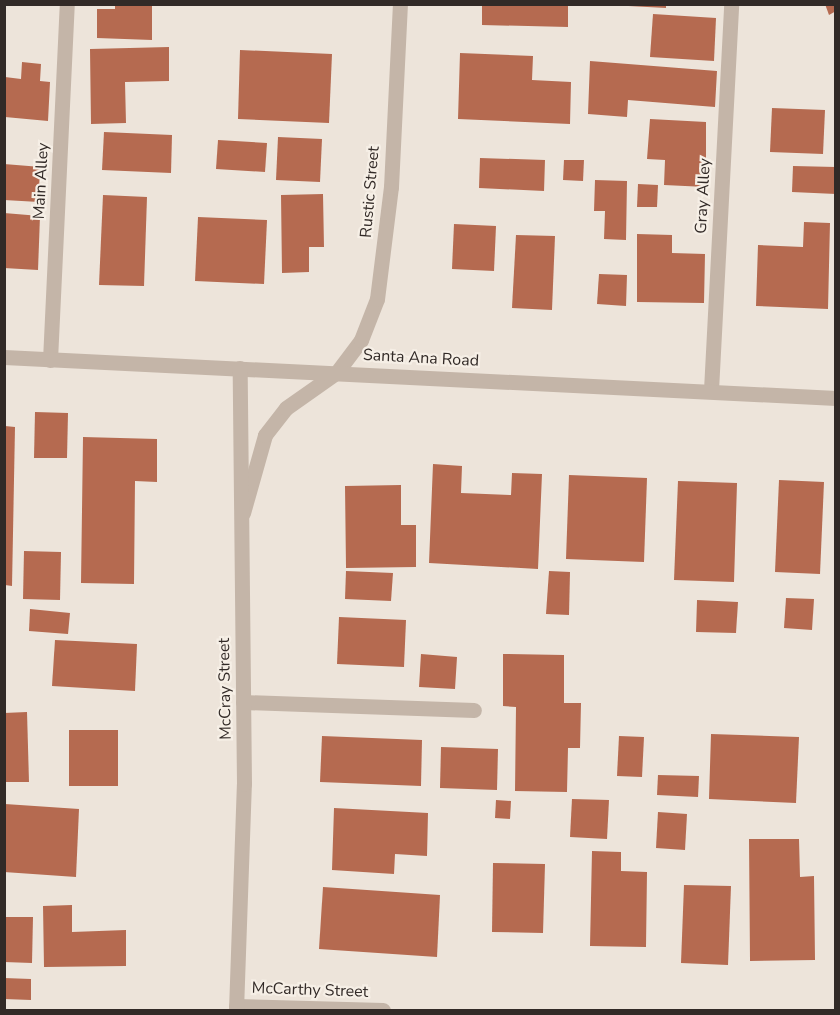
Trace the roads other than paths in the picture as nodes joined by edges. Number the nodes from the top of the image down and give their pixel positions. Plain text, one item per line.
1 (67, 4) edge
2 (400, 4) edge
3 (731, 4) edge
4 (4, 357) edge
5 (50, 360) junction
6 (240, 368) junction
7 (337, 372) junction
8 (711, 390) junction
9 (836, 398) edge
10 (241, 518) junction
11 (243, 702) junction
12 (474, 710) dead end
13 (236, 1008) edge
14 (383, 1011) edge

1 - 5 street, Main Alley
2 - 7 street, Rustic Street
3 - 8 street, Gray Alley
4 - 5 street, Santa Ana Road
5 - 6 street, Santa Ana Road
6 - 7 street, Santa Ana Road
6 - 10 street, McCray Street
7 - 8 street, Santa Ana Road
7 - 10 street, Rustic Street
8 - 9 street, Santa Ana Road
10 - 11 street, McCray Street
11 - 12 street
11 - 13 street, McCray Street
13 - 14 street, McCarthy Street

